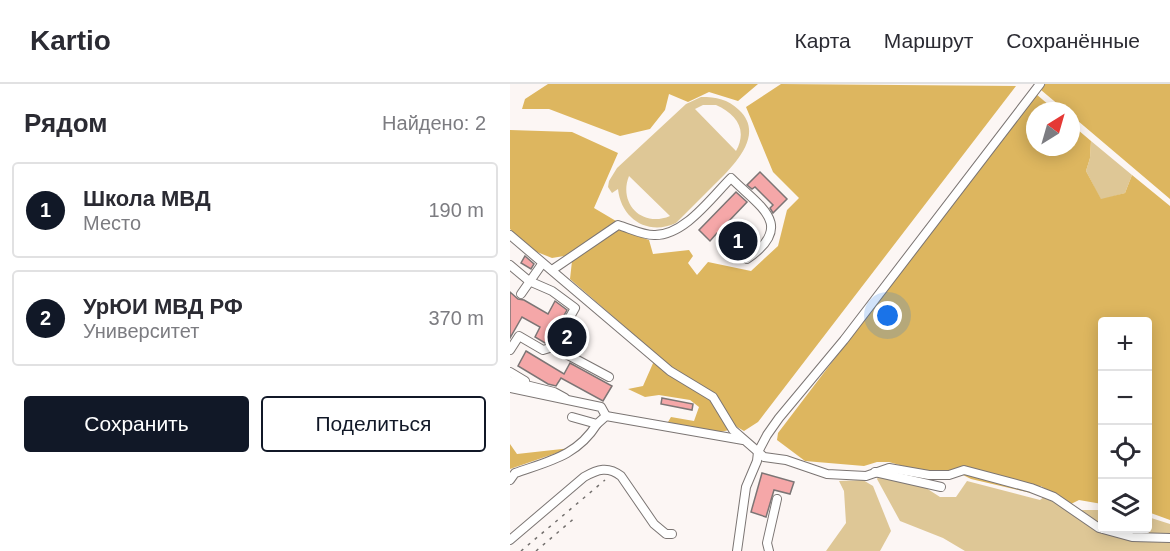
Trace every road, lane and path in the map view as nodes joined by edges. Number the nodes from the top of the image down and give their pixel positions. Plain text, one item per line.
1 (1040, 84) edge
2 (510, 235) edge
3 (747, 259) dead end
4 (542, 264) junction
5 (510, 265) edge
6 (552, 270) junction
7 (529, 281) junction
8 (521, 294) dead end
9 (553, 347) junction
10 (510, 350) edge
11 (510, 372) edge
12 (609, 377) dead end
13 (510, 381) edge
14 (536, 387) junction
15 (510, 388) edge
16 (570, 401) junction
17 (606, 416) junction
18 (572, 417) dead end
19 (597, 424) junction
20 (743, 440) junction
21 (758, 452) junction
22 (875, 471) junction
23 (512, 476) edge
24 (940, 488) dead end
25 (777, 500) dead end
26 (672, 534) dead end
27 (1170, 538) edge
28 (510, 540) edge
29 (736, 551) edge
30 (769, 551) edge

1 - 21 street
2 - 4 street
3 - 6 street
4 - 6 street
4 - 7 street
5 - 7 street
6 - 20 street
7 - 8 street
7 - 9 street
9 - 10 street
9 - 12 street
11 - 14 street
13 - 14 street
14 - 16 street
15 - 16 street
16 - 17 street
17 - 19 street
17 - 20 street
18 - 19 street
19 - 23 street
20 - 21 street
21 - 22 street
21 - 29 street
22 - 24 street
22 - 27 street
25 - 30 street
26 - 28 street

